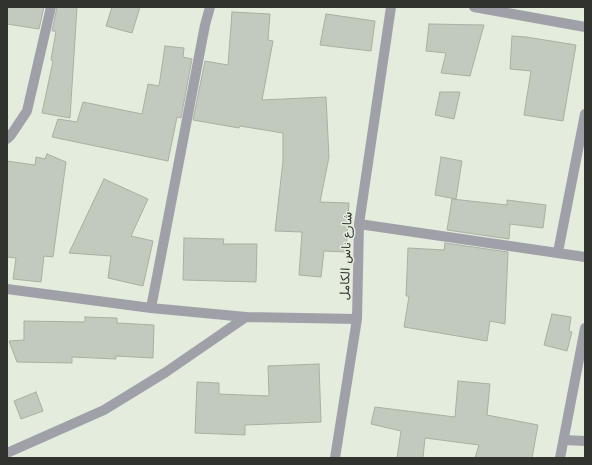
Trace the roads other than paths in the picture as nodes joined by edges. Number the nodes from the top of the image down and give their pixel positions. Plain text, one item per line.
1 (51, 7) edge
2 (210, 7) edge
3 (391, 7) edge
4 (474, 7) edge
5 (585, 27) edge
6 (585, 114) edge
7 (7, 139) edge
8 (359, 224) junction
9 (558, 252) junction
10 (585, 257) edge
11 (7, 289) edge
12 (151, 308) junction
13 (246, 317) junction
14 (357, 318) junction
15 (585, 328) edge
16 (564, 440) junction
17 (585, 441) edge
18 (7, 453) edge
19 (335, 458) edge
20 (560, 458) edge

1 - 7 street
2 - 12 street
3 - 8 street, شارع ناس الكامل
4 - 5 street
6 - 9 street
8 - 9 street
8 - 14 street, شارع ناس الكامل
9 - 10 street
11 - 12 street
12 - 13 street
13 - 14 street
13 - 18 street
14 - 19 street, شارع ناس الكامل
15 - 16 street
16 - 17 street
16 - 20 street

